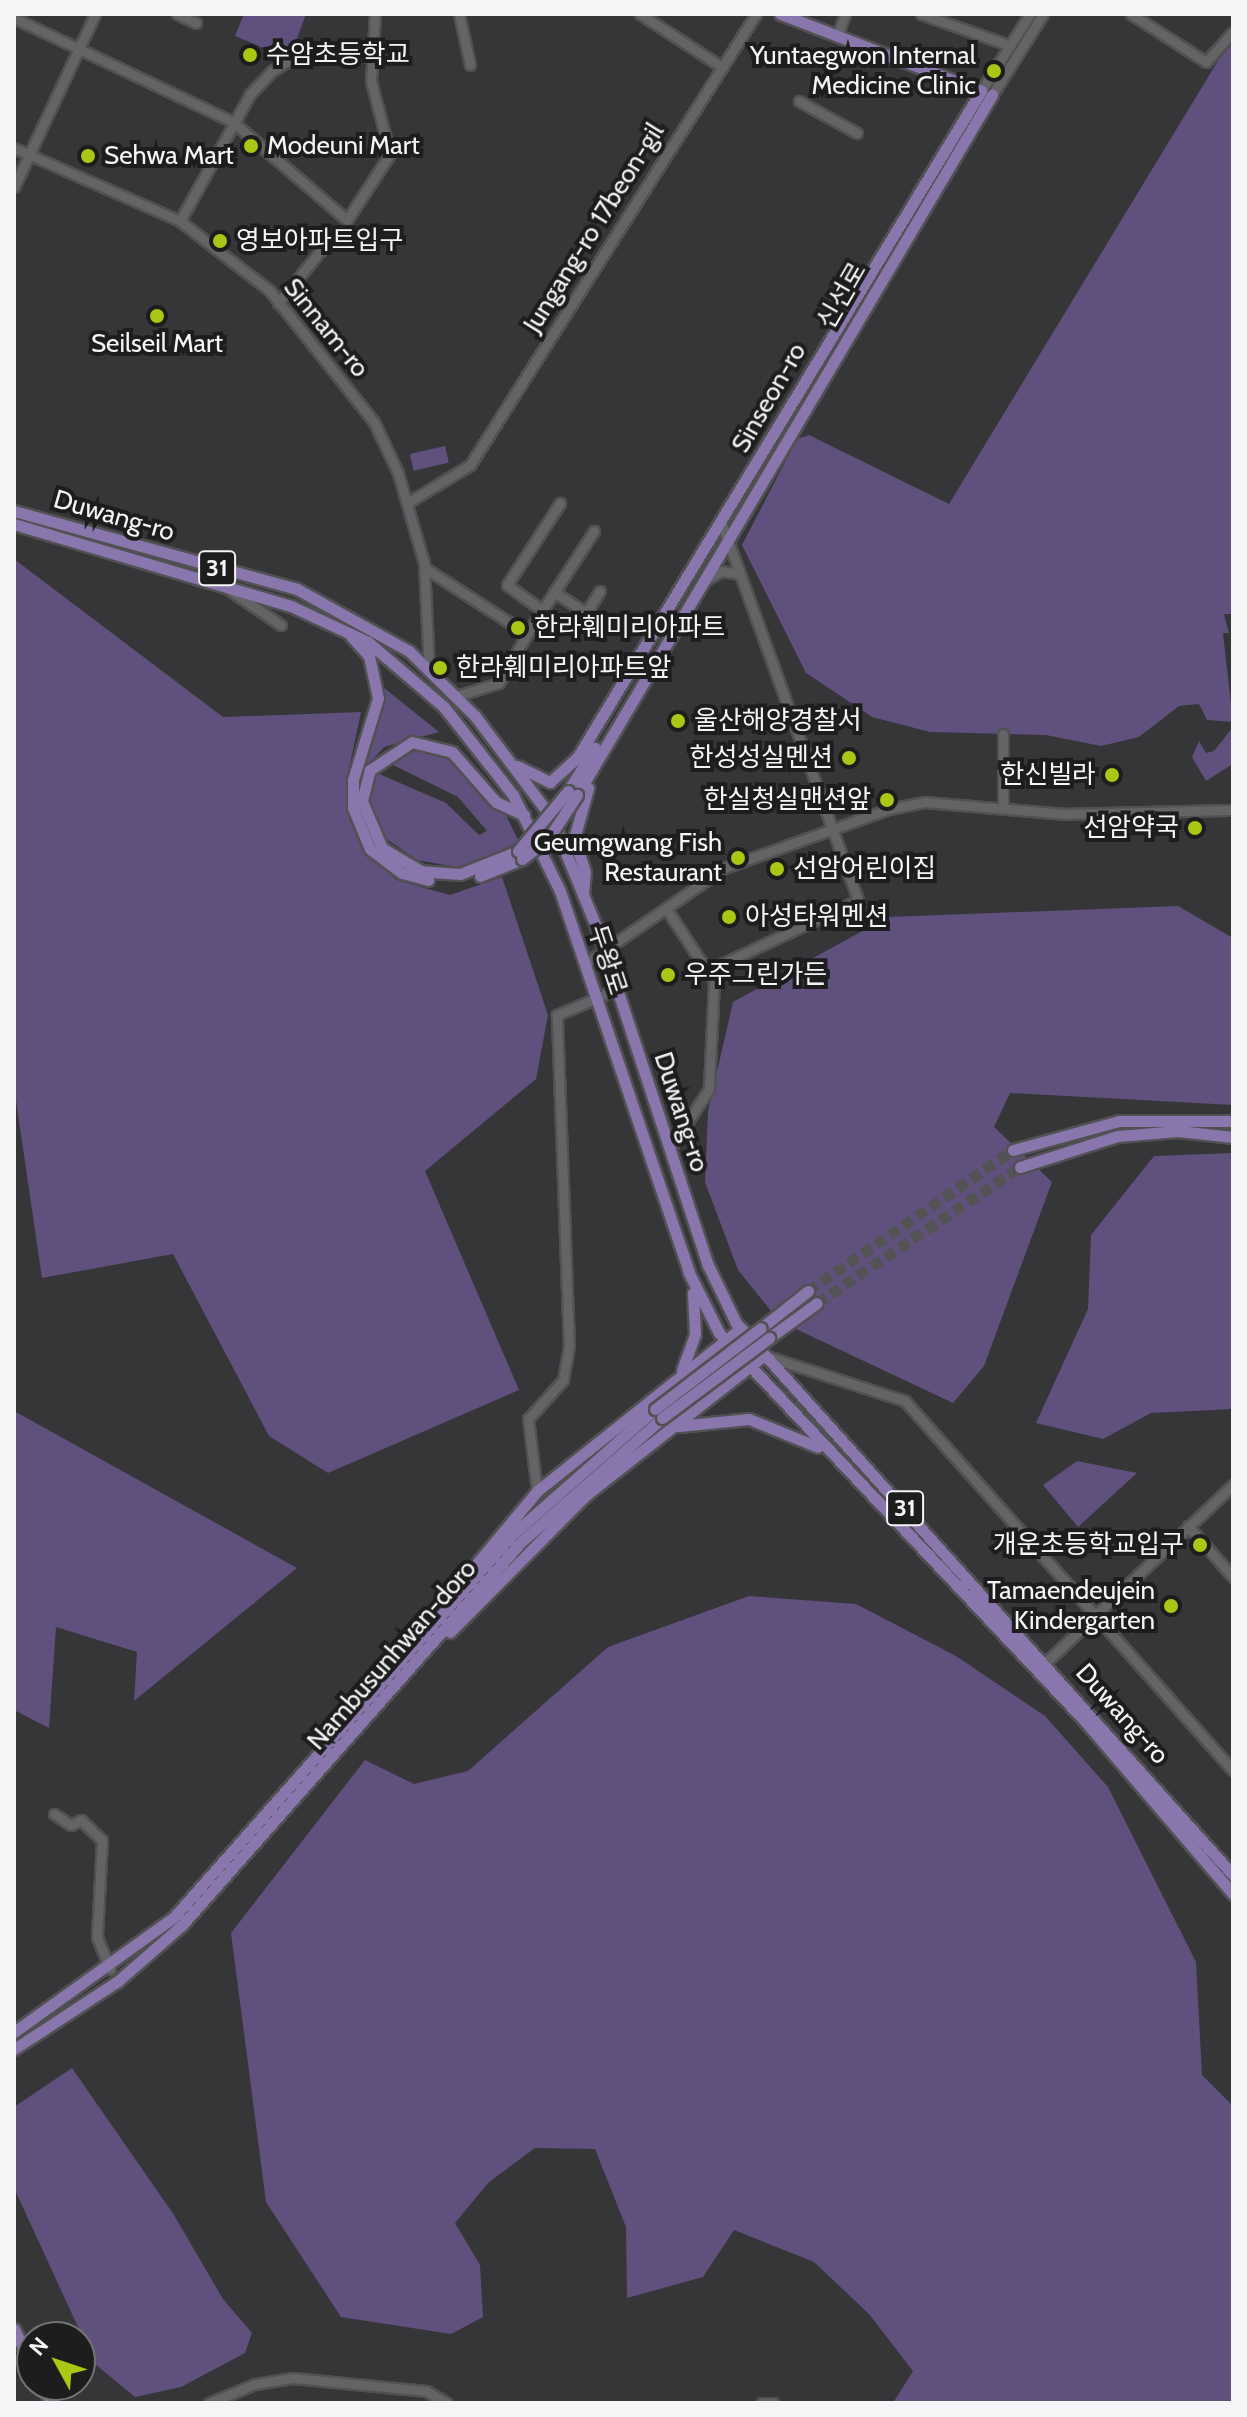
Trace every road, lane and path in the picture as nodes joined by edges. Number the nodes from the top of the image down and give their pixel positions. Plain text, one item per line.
1 (95, 14) edge
2 (177, 14) edge
3 (375, 14) edge
4 (459, 14) edge
5 (640, 14) edge
6 (756, 14) edge
7 (780, 14) edge
8 (845, 14) edge
9 (921, 14) edge
10 (1030, 14) edge
11 (1043, 14) edge
12 (1137, 16) edge
13 (14, 18) edge
14 (196, 23) dead end
15 (1233, 32) edge
16 (837, 36) junction
17 (1009, 45) junction
18 (78, 47) junction
19 (371, 57) junction
20 (470, 65) dead end
21 (722, 67) junction
22 (986, 93) junction
23 (799, 101) dead end
24 (233, 122) junction
25 (857, 133) dead end
26 (14, 148) edge
27 (28, 154) junction
28 (14, 187) edge
29 (180, 221) junction
30 (321, 250) dead end
31 (278, 303) junction
32 (407, 503) junction
33 (560, 503) dead end
34 (14, 511) edge
35 (14, 524) edge
36 (722, 524) junction
37 (594, 531) dead end
38 (728, 541) junction
39 (425, 568) junction
40 (740, 574) junction
41 (706, 580) junction
42 (221, 585) junction
43 (600, 591) dead end
44 (554, 592) junction
45 (678, 602) junction
46 (690, 607) junction
47 (542, 610) junction
48 (281, 625) dead end
49 (346, 630) junction
50 (527, 634) junction
51 (429, 669) junction
52 (456, 696) junction
53 (1003, 734) dead end
54 (513, 764) junction
55 (572, 793) junction
56 (1003, 804) junction
57 (1233, 810) edge
58 (524, 815) junction
59 (833, 825) junction
60 (520, 855) junction
61 (583, 895) junction
62 (667, 910) junction
63 (606, 954) junction
64 (586, 963) junction
65 (711, 969) junction
66 (617, 989) junction
67 (596, 996) junction
68 (1233, 1114) edge
69 (1151, 1117) junction
70 (1233, 1121) edge
71 (1233, 1137) edge
72 (670, 1149) junction
73 (1013, 1150) tunnel mouth
74 (1020, 1167) tunnel mouth
75 (689, 1273) junction
76 (808, 1291) tunnel mouth
77 (817, 1303) tunnel mouth
78 (740, 1329) junction
79 (724, 1341) junction
80 (763, 1356) junction
81 (748, 1368) junction
82 (679, 1375) junction
83 (702, 1403) junction
84 (658, 1414) junction
85 (664, 1433) junction
86 (834, 1460) junction
87 (1233, 1485) edge
88 (537, 1491) junction
89 (1188, 1526) junction
90 (1233, 1577) edge
91 (1098, 1616) junction
92 (1041, 1667) junction
93 (359, 1718) junction
94 (1233, 1770) edge
95 (54, 1814) dead end
96 (1233, 1875) edge
97 (1233, 1894) edge
98 (110, 1969) junction
99 (14, 2032) edge
100 (14, 2049) edge
101 (209, 2403) edge
102 (447, 2403) edge
103 (762, 2403) edge
104 (773, 2403) edge

1 - 18 street
2 - 14 street
3 - 19 street
4 - 20 street
5 - 21 street
6 - 21 street, Jungang-ro 17beon-gil
7 - 16 main road
8 - 16 street
9 - 17 street
10 - 17 street, Sinseon-ro
11 - 22 street, 신선로
12 - 15 street
13 - 18 street
16 - 22 main road
17 - 22 street, Sinseon-ro
18 - 24 street
18 - 27 street
19 - 24 street
19 - 24 street
21 - 32 street, Jungang-ro 17beon-gil
22 - 36 main road, Sinseon-ro
22 - 38 main road, 신선로
23 - 25 street
24 - 29 street
26 - 27 street, Sinnam-ro
27 - 28 street
27 - 29 street, Sinnam-ro
29 - 31 street, Sinnam-ro
30 - 31 street
31 - 32 street, Sinnam-ro
32 - 39 street, Sinnam-ro
33 - 47 street
34 - 51 main road, Duwang-ro / 31
35 - 42 main road, 두왕로
36 - 38 street
36 - 45 main road, Sinseon-ro
37 - 44 street
38 - 40 street
38 - 41 main road, 신선로
39 - 50 street
39 - 51 street, Sinnam-ro
40 - 41 street
40 - 59 street
41 - 46 main road, 신선로
42 - 48 street
42 - 49 main road, 두왕로
43 - 44 street
44 - 47 street
45 - 54 main road
45 - 55 main road
46 - 55 main road
46 - 61 main road
47 - 50 street
49 - 58 main road, 두왕로
49 - 60 main road
50 - 52 street
51 - 52 main road, Duwang-ro / 31
52 - 54 main road, Duwang-ro / 31
53 - 56 street
54 - 61 main road, Duwang-ro / 31
55 - 60 main road, bridge
56 - 57 street
56 - 59 street
58 - 60 main road
58 - 64 main road, 두왕로
59 - 62 street
59 - 65 street
61 - 63 main road, Duwang-ro / 31
62 - 63 street
62 - 65 street
63 - 64 street
63 - 66 main road, Duwang-ro / 31
64 - 67 main road, 두왕로
65 - 72 street
66 - 67 street
66 - 72 main road, Duwang-ro / 31
67 - 75 main road, 두왕로
67 - 88 street
68 - 69 main road
69 - 70 main road
69 - 73 main road
71 - 74 main road
72 - 78 main road, Duwang-ro / 31
75 - 79 main road, 두왕로
75 - 82 main road
76 - 84 main road, Nambusunhwan-doro, bridge
77 - 84 main road, Nambusunhwan-doro, bridge
78 - 79 main road
78 - 80 main road, Duwang-ro / 31
79 - 80 street
79 - 81 main road, Duwang-ro / 31
79 - 82 main road
80 - 81 main road
80 - 91 street
80 - 92 main road, Duwang-ro / 31
81 - 83 main road
81 - 86 main road, Duwang-ro / 31
82 - 83 main road
82 - 88 main road
83 - 85 main road
84 - 93 main road, Nambusunhwan-doro
85 - 86 main road
85 - 93 main road
86 - 92 main road, Duwang-ro / 31
87 - 89 street
88 - 93 main road
89 - 90 street
89 - 91 street
91 - 92 street
91 - 94 street
92 - 96 main road, Duwang-ro / 31
92 - 97 main road, Duwang-ro / 31
93 - 98 main road, Nambusunhwan-doro
93 - 100 main road, Nambusunhwan-doro
95 - 98 street
98 - 99 main road, Nambusunhwan-doro
101 - 102 street
103 - 104 street

